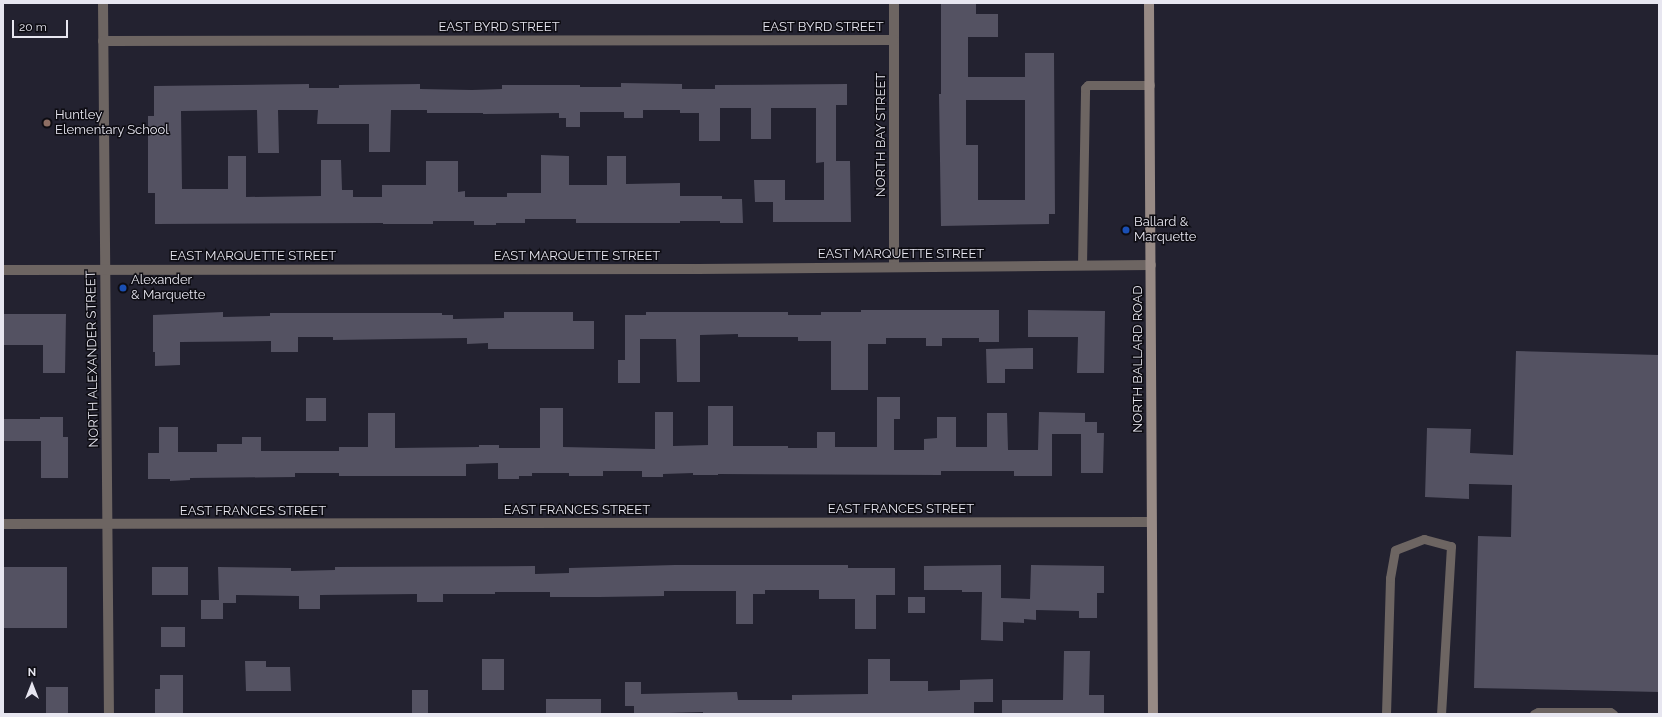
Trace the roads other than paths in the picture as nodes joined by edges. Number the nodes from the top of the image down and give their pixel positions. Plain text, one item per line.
1 (103, 3) edge
2 (894, 3) edge
3 (1149, 3) edge
4 (894, 40) junction
5 (104, 41) junction
6 (1150, 86) junction
7 (1082, 265) junction
8 (1151, 265) junction
9 (894, 267) junction
10 (105, 269) junction
11 (3, 270) edge
12 (1151, 522) junction
13 (108, 523) junction
14 (3, 524) edge
15 (109, 714) edge
16 (1153, 714) edge
17 (1386, 714) edge
18 (1441, 714) edge
19 (1534, 714) edge
20 (1612, 714) edge

1 - 5 street, NORTH ALEXANDER STREET
2 - 4 street, NORTH BAY STREET
3 - 6 main road, NORTH BALLARD ROAD
4 - 5 street, EAST BYRD STREET
4 - 9 street, NORTH BAY STREET
5 - 10 street, NORTH ALEXANDER STREET
6 - 7 lane
6 - 8 main road, NORTH BALLARD ROAD
7 - 8 street, EAST MARQUETTE STREET
7 - 9 street, EAST MARQUETTE STREET
8 - 12 main road, NORTH BALLARD ROAD
9 - 10 street, EAST MARQUETTE STREET
10 - 11 street, EAST MARQUETTE STREET
10 - 13 street, NORTH ALEXANDER STREET
12 - 13 street, EAST FRANCES STREET
12 - 16 main road, NORTH BALLARD ROAD
13 - 14 street, EAST FRANCES STREET
13 - 15 street, NORTH ALEXANDER STREET
17 - 18 lane
19 - 20 lane

